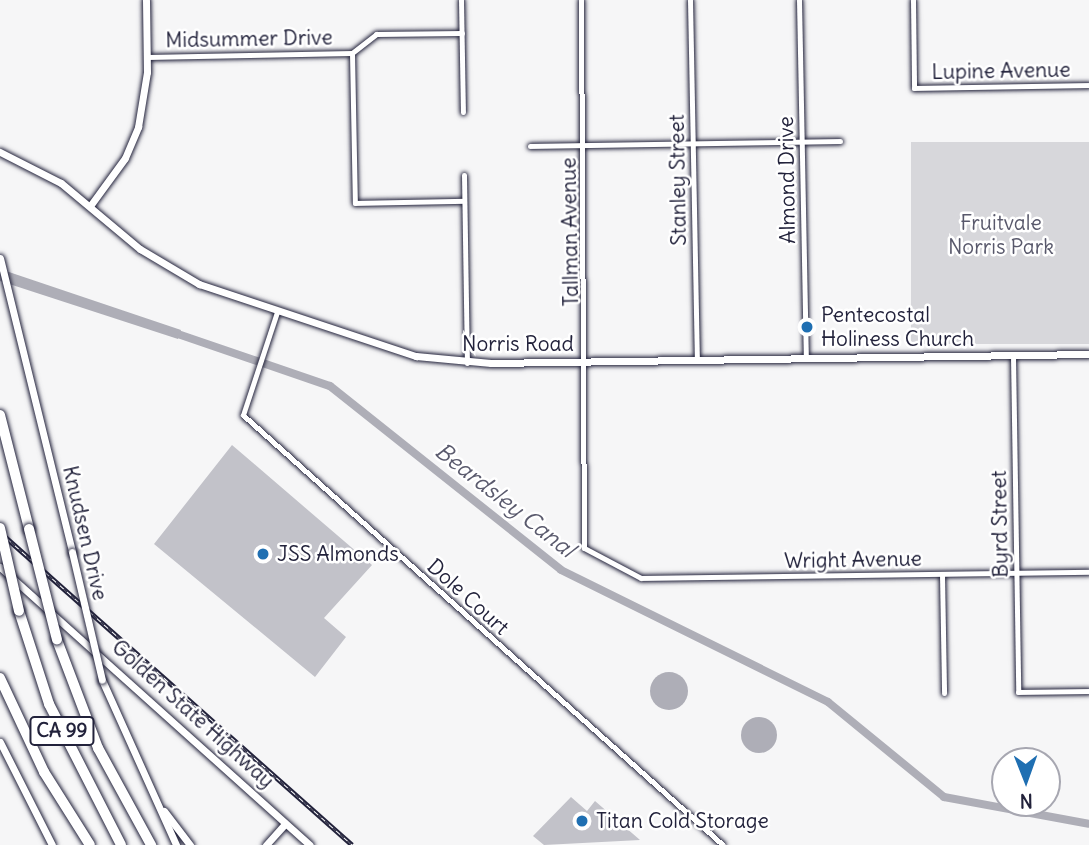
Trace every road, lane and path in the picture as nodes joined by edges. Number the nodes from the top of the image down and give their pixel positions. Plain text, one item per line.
1 (146, 0) edge
2 (461, 0) edge
3 (581, 0) edge
4 (690, 0) edge
5 (799, 0) edge
6 (913, 0) edge
7 (462, 33) junction
8 (352, 52) junction
9 (147, 57) junction
10 (1089, 85) edge
11 (463, 112) dead end
12 (802, 141) junction
13 (840, 141) dead end
14 (693, 143) junction
15 (584, 144) junction
16 (530, 146) dead end
17 (0, 152) edge
18 (464, 175) dead end
19 (464, 201) junction
20 (90, 206) junction
21 (1, 261) edge
22 (277, 312) junction
23 (1089, 354) edge
24 (1013, 356) junction
25 (806, 359) junction
26 (697, 360) junction
27 (581, 362) junction
28 (467, 363) junction
29 (0, 415) edge
30 (0, 528) edge
31 (0, 567) edge
32 (620, 568) joint
33 (1089, 572) edge
34 (1016, 573) junction
35 (942, 574) junction
36 (0, 678) edge
37 (1089, 691) edge
38 (944, 693) dead end
39 (0, 742) edge
40 (161, 808) junction
41 (285, 824) junction
42 (52, 845) edge
43 (90, 845) edge
44 (121, 845) edge
45 (152, 845) edge
46 (176, 845) edge
47 (190, 845) edge
48 (265, 845) edge
49 (310, 845) edge
50 (723, 845) edge

1 - 9 street
2 - 7 street
3 - 15 street, Tallman Avenue
4 - 14 street, Stanley Street
5 - 12 street, Almond Drive
6 - 10 street, Lupine Avenue
7 - 8 street
7 - 11 street
8 - 9 street, Midsummer Drive
8 - 19 street
9 - 20 street
12 - 13 street
12 - 14 street
12 - 25 street, Almond Drive
14 - 15 street
14 - 26 street, Stanley Street
15 - 16 street
15 - 27 street, Tallman Avenue
17 - 20 street, Norris Road
18 - 19 street
19 - 28 street
20 - 22 street, Norris Road
21 - 40 street, Knudsen Drive, bridge
22 - 28 street, Norris Road
22 - 50 street, Dole Court
23 - 24 street, Norris Road
24 - 25 street, Norris Road
24 - 34 street, Byrd Street
25 - 26 street, Norris Road
26 - 27 street, Norris Road
27 - 28 street, Norris Road
27 - 32 street, Tallman Avenue
29 - 45 highway, CA 99, bridge
30 - 44 highway, CA 99, bridge
31 - 41 street, Golden State Highway
32 - 35 street, Wright Avenue
33 - 34 street, Wright Avenue
34 - 35 street, Wright Avenue
34 - 37 street, Byrd Street
35 - 38 street
36 - 43 highway
39 - 42 street
40 - 46 street, Knudsen Drive
40 - 47 street, Knudsen Drive
41 - 48 street
41 - 49 street, Golden State Highway

